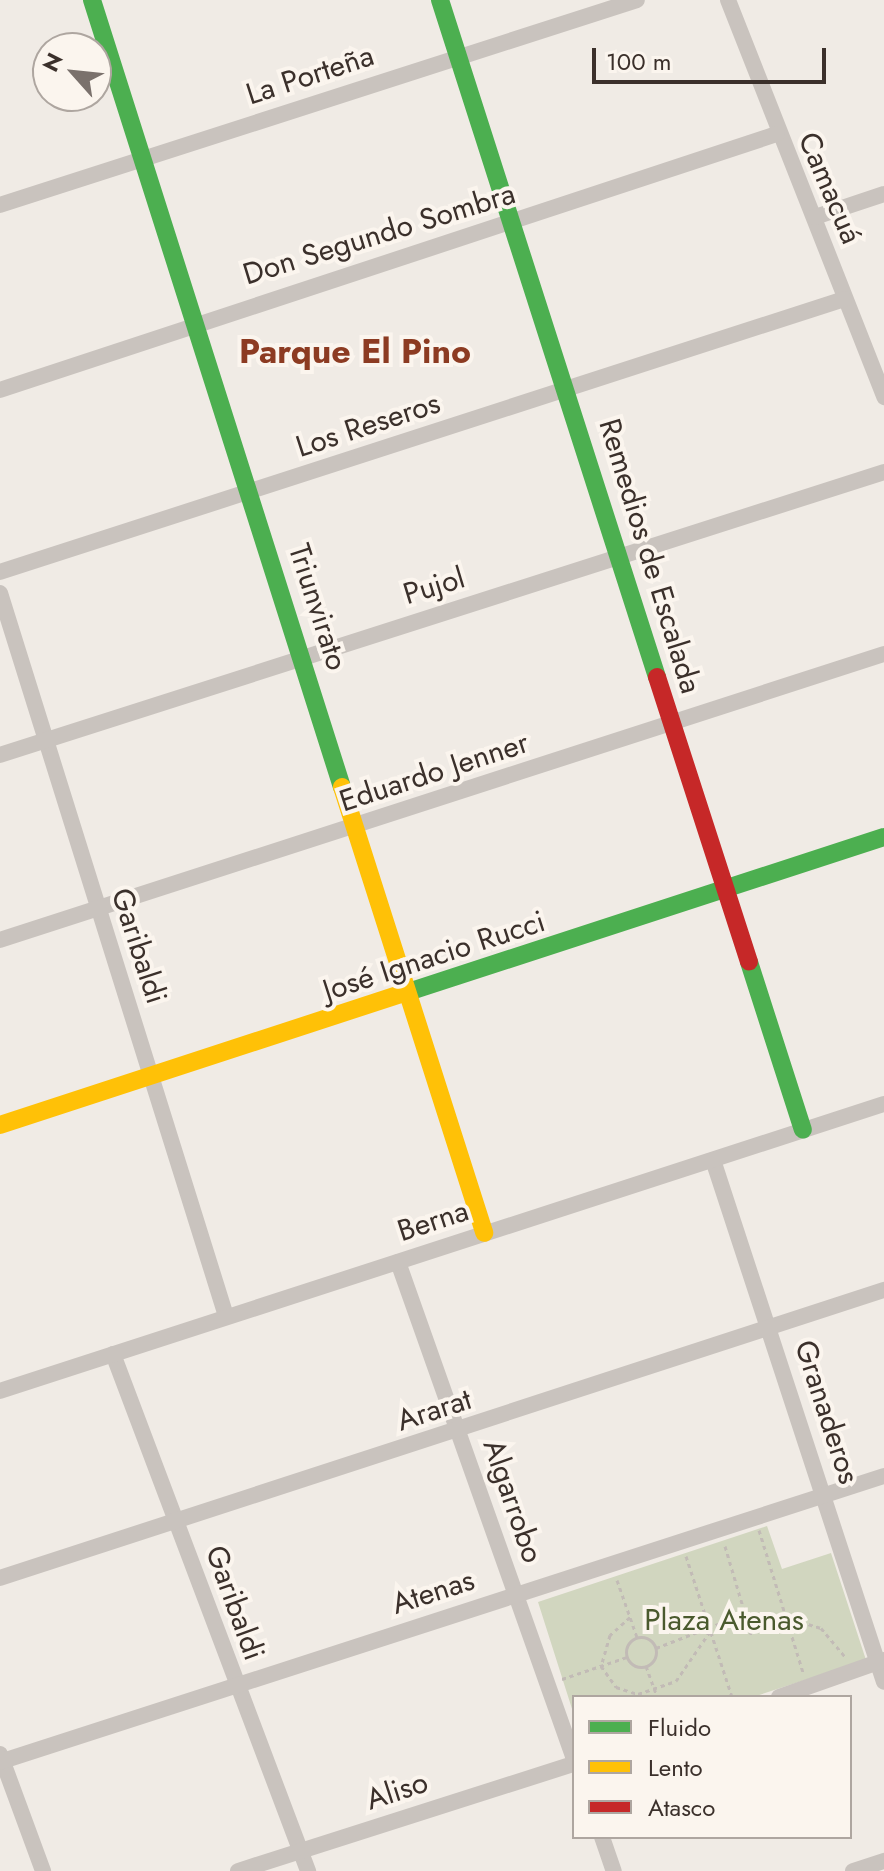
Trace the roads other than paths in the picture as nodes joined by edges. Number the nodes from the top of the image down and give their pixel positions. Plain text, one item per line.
1 (92, 0) edge
2 (440, 0) edge
3 (637, 0) edge
4 (728, 0) edge
5 (460, 57) junction
6 (777, 134) junction
7 (143, 158) junction
8 (884, 194) edge
9 (0, 205) edge
10 (815, 217) junction
11 (514, 221) junction
12 (844, 299) junction
13 (196, 321) junction
14 (0, 390) edge
15 (570, 390) junction
16 (884, 397) edge
17 (884, 472) edge
18 (252, 491) junction
19 (622, 557) junction
20 (0, 572) edge
21 (0, 593) edge
22 (884, 654) edge
23 (305, 656) junction
24 (672, 723) junction
25 (46, 741) junction
26 (0, 755) edge
27 (358, 826) junction
28 (884, 837) edge
29 (725, 891) junction
30 (98, 910) junction
31 (0, 940) edge
32 (410, 993) junction
33 (152, 1078) junction
34 (884, 1104) edge
35 (0, 1125) edge
36 (803, 1130) junction
37 (713, 1160) junction
38 (484, 1233) junction
39 (398, 1262) junction
40 (884, 1290) edge
41 (226, 1316) junction
42 (769, 1326) junction
43 (113, 1354) junction
44 (0, 1391) edge
45 (460, 1431) junction
46 (884, 1476) edge
47 (824, 1494) junction
48 (175, 1522) junction
49 (0, 1578) edge
50 (516, 1594) junction
51 (881, 1662) edge
52 (884, 1682) edge
53 (236, 1687) junction
54 (785, 1695) edge
55 (572, 1756) edge
56 (1, 1759) edge
57 (572, 1763) edge
58 (603, 1839) edge
59 (301, 1851) junction
60 (884, 1861) edge
61 (43, 1871) edge
62 (238, 1871) edge
63 (308, 1871) edge
64 (614, 1871) edge
65 (853, 1871) edge

1 - 7 street, Triunvirato
2 - 5 street, Remedios de Escalada
3 - 5 street, La Porteña
4 - 6 street, Camacuá
5 - 7 street, La Porteña
5 - 11 street, Remedios de Escalada
6 - 10 street, Camacuá
6 - 11 street, Don Segundo Sombra
7 - 9 street, La Porteña
7 - 13 street, Triunvirato
8 - 10 street
10 - 12 street, Camacuá
11 - 13 street, Don Segundo Sombra
11 - 15 street, Remedios de Escalada
12 - 15 street, Los Reseros
12 - 16 street, Camacuá
13 - 14 street, Don Segundo Sombra
13 - 18 street, Triunvirato
15 - 18 street, Los Reseros
15 - 19 street, Remedios de Escalada
17 - 19 street, Pujol
18 - 20 street, Los Reseros
18 - 23 street, Triunvirato
19 - 23 street, Pujol
19 - 24 street, Remedios de Escalada
21 - 25 street, Garibaldi
22 - 24 street, Eduardo Jenner
23 - 25 street, Pujol
23 - 27 street, Triunvirato
24 - 27 street, Eduardo Jenner
24 - 29 street, Remedios de Escalada
25 - 26 street, Pujol
25 - 30 street, Garibaldi
27 - 30 street, Eduardo Jenner
27 - 32 street, Triunvirato
28 - 29 street, José Ignacio Rucci
29 - 32 street, José Ignacio Rucci
29 - 36 street, Remedios de Escalada
30 - 31 street, Eduardo Jenner
30 - 33 street, Garibaldi
32 - 33 street, José Ignacio Rucci
32 - 38 street, Triunvirato
33 - 35 street, José Ignacio Rucci
33 - 41 street, Garibaldi
34 - 36 street, Berna
36 - 37 street, Berna
37 - 38 street, Berna
37 - 42 street, Granaderos
38 - 39 street, Berna
39 - 41 street, Berna
39 - 45 street, Algarrobo
40 - 42 street, Ararat
41 - 43 street, Berna
42 - 45 street, Ararat
42 - 47 street, Granaderos
43 - 44 street, Berna
43 - 48 street, Garibaldi
45 - 48 street, Ararat
45 - 50 street, Algarrobo
46 - 47 street, Atenas
47 - 50 street, Atenas
47 - 51 street, Granaderos
48 - 49 street, Ararat
48 - 53 street, Garibaldi
50 - 53 street, Atenas
50 - 55 street, Algarrobo
51 - 52 street, Granaderos
51 - 54 street
53 - 56 street, Atenas
53 - 59 street, Garibaldi
56 - 61 street
57 - 59 street, Aliso
58 - 64 street
59 - 62 street, Aliso
59 - 63 street, Garibaldi
60 - 65 street

